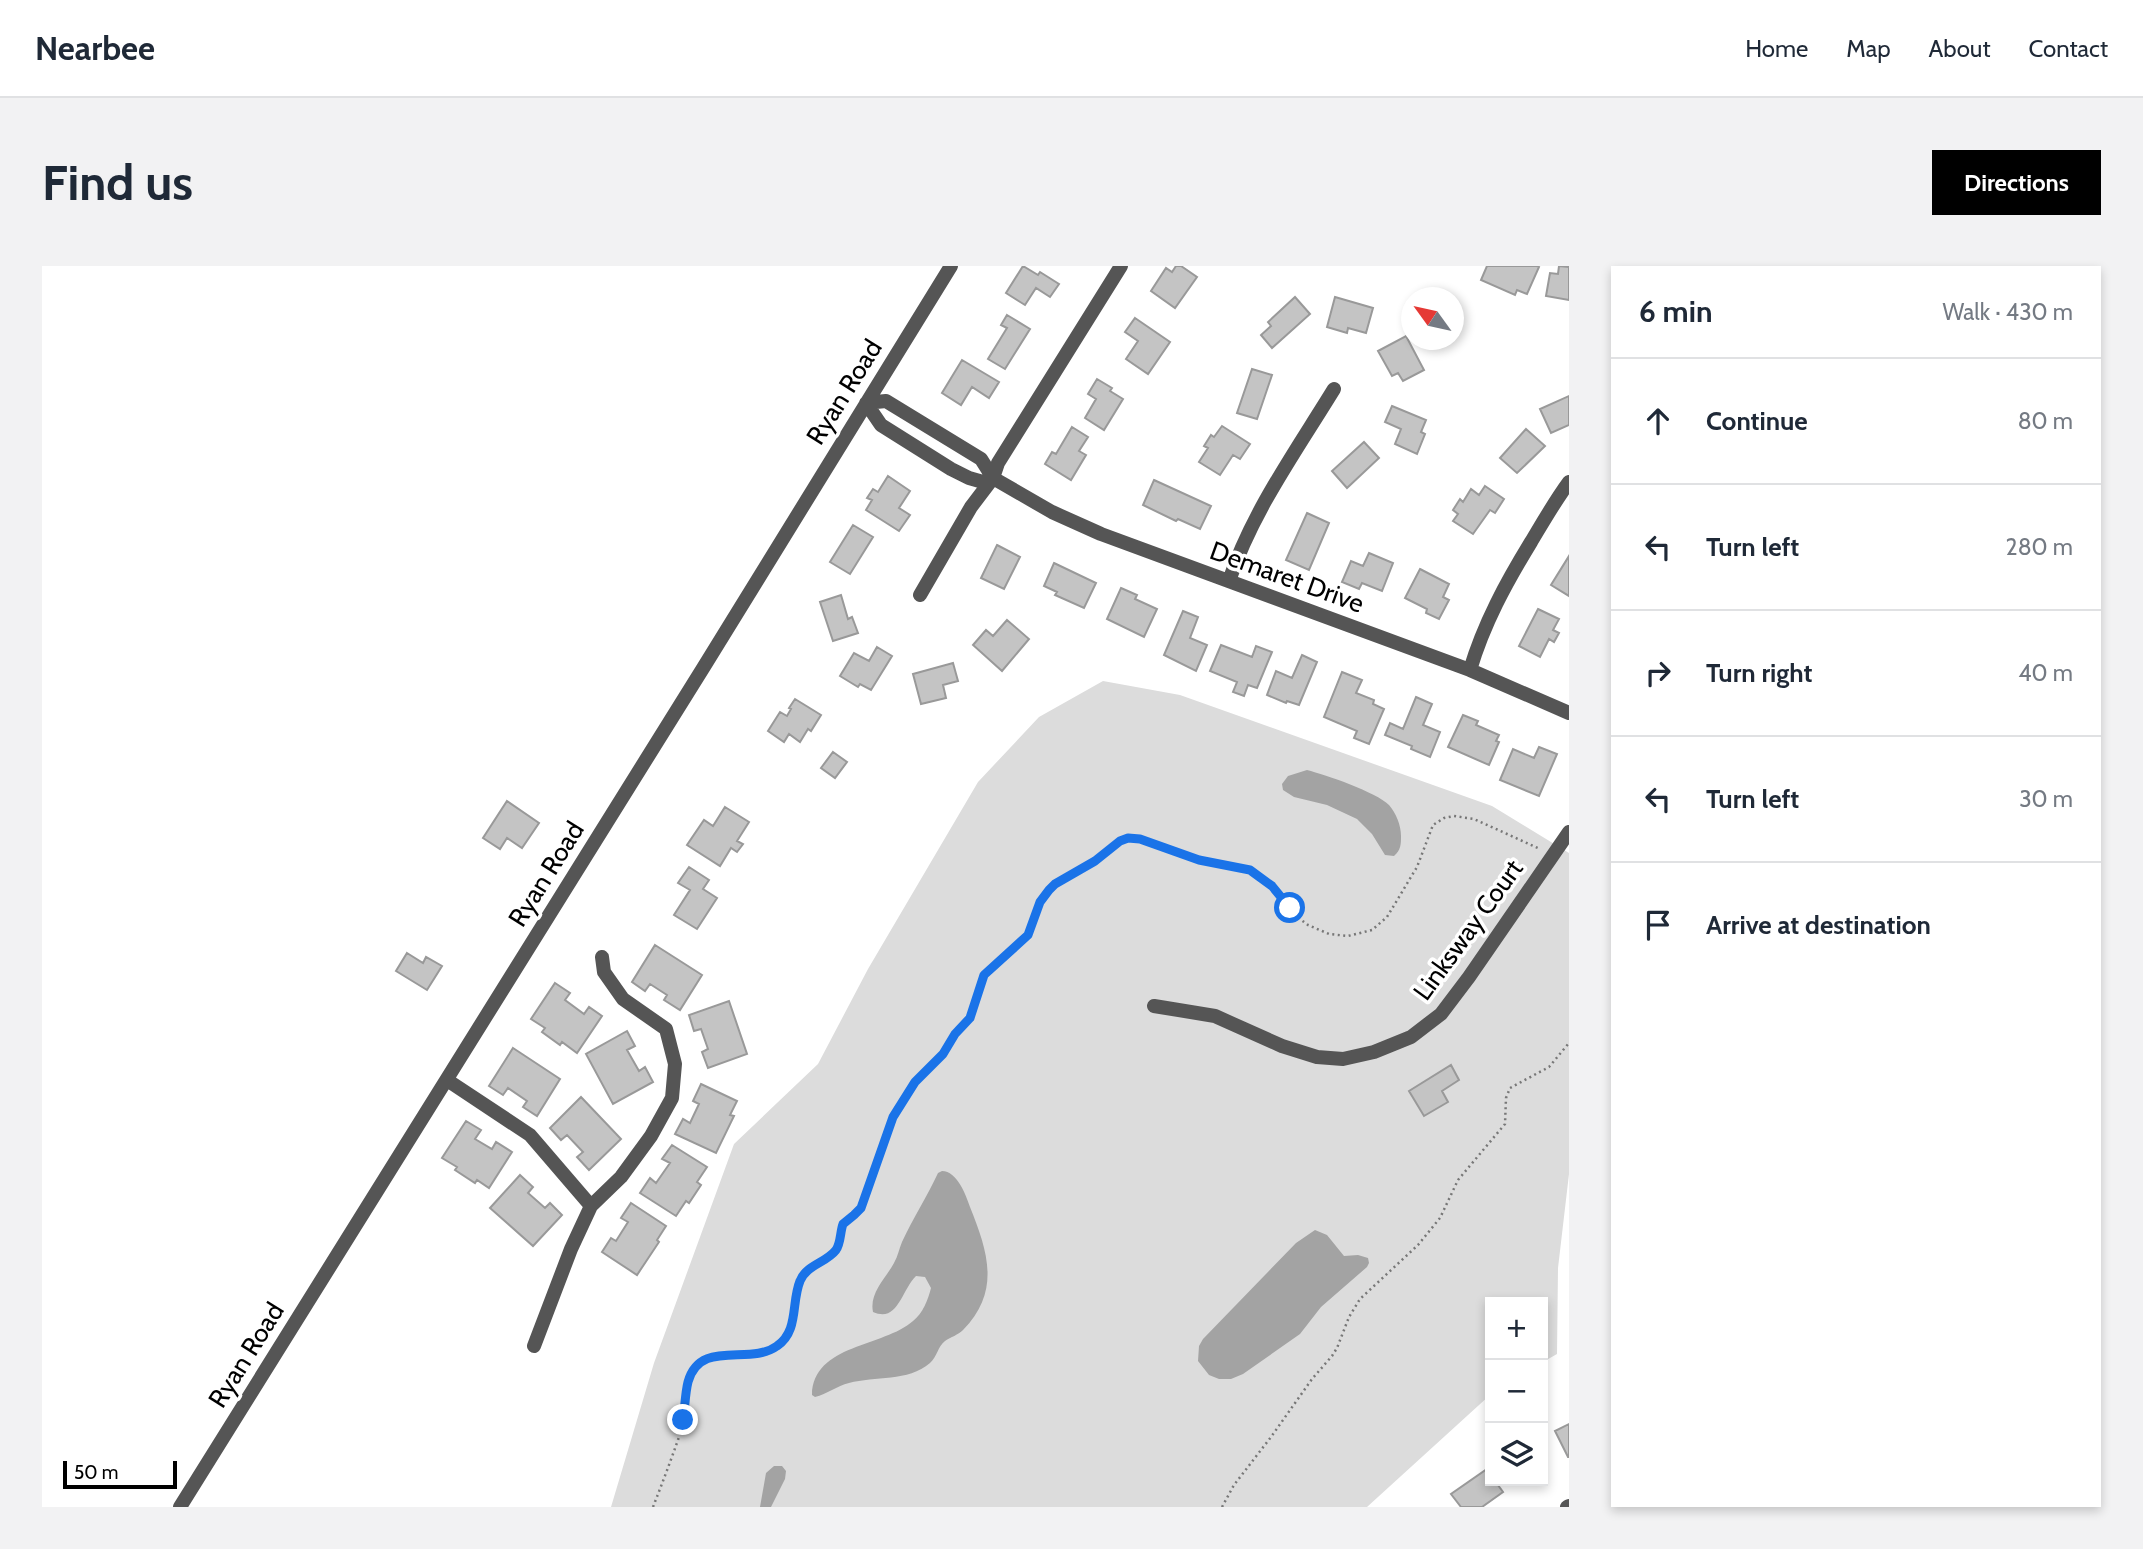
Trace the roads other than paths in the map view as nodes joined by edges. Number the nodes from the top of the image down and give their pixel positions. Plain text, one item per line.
1 (951, 266) edge
2 (1121, 266) edge
3 (1334, 389) dead end
4 (866, 403) junction
5 (993, 478) junction
6 (1569, 482) edge
7 (1228, 581) junction
8 (920, 596) dead end
9 (1470, 670) junction
10 (1569, 713) edge
11 (1569, 832) edge
12 (602, 957) dead end
13 (1154, 1006) dead end
14 (446, 1080) junction
15 (592, 1206) junction
16 (534, 1346) dead end
17 (186, 1505) edge

1 - 4 street, Ryan Road
2 - 5 street
3 - 7 street
4 - 5 street, Demaret Drive
4 - 5 street, Demaret Drive
4 - 14 street, Ryan Road
5 - 7 street, Demaret Drive
5 - 8 street
6 - 9 street
7 - 9 street, Demaret Drive
9 - 10 street, Demaret Drive
11 - 13 street, Linksway Court
12 - 15 street
14 - 15 street
14 - 17 street, Ryan Road
15 - 16 street

